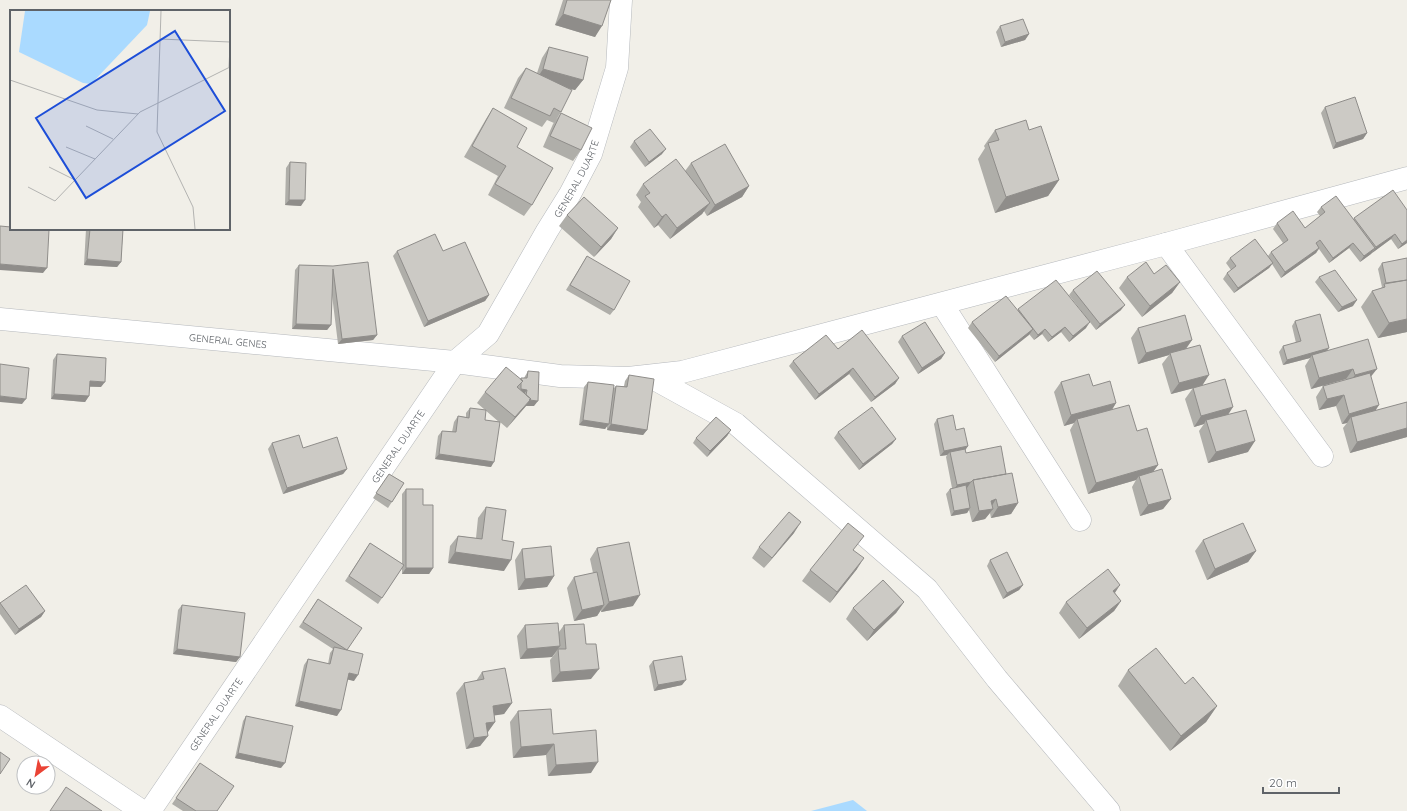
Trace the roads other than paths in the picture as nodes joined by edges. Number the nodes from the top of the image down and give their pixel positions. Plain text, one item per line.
1 (621, 0) edge
2 (1407, 178) edge
3 (1166, 244) junction
4 (942, 304) junction
5 (0, 319) edge
6 (455, 362) junction
7 (649, 376) junction
8 (1322, 456) dead end
9 (1080, 520) dead end
10 (0, 716) edge
11 (142, 811) edge
12 (150, 811) edge
13 (1109, 811) edge

1 - 6 street, GENERAL DUARTE
2 - 3 street, GENERAL GENES
3 - 4 street, GENERAL GENES
3 - 8 street
4 - 7 street, GENERAL GENES
4 - 9 street
5 - 6 street, GENERAL GENES
6 - 7 street, GENERAL GENES
6 - 12 street, GENERAL DUARTE
7 - 13 street
10 - 11 street

